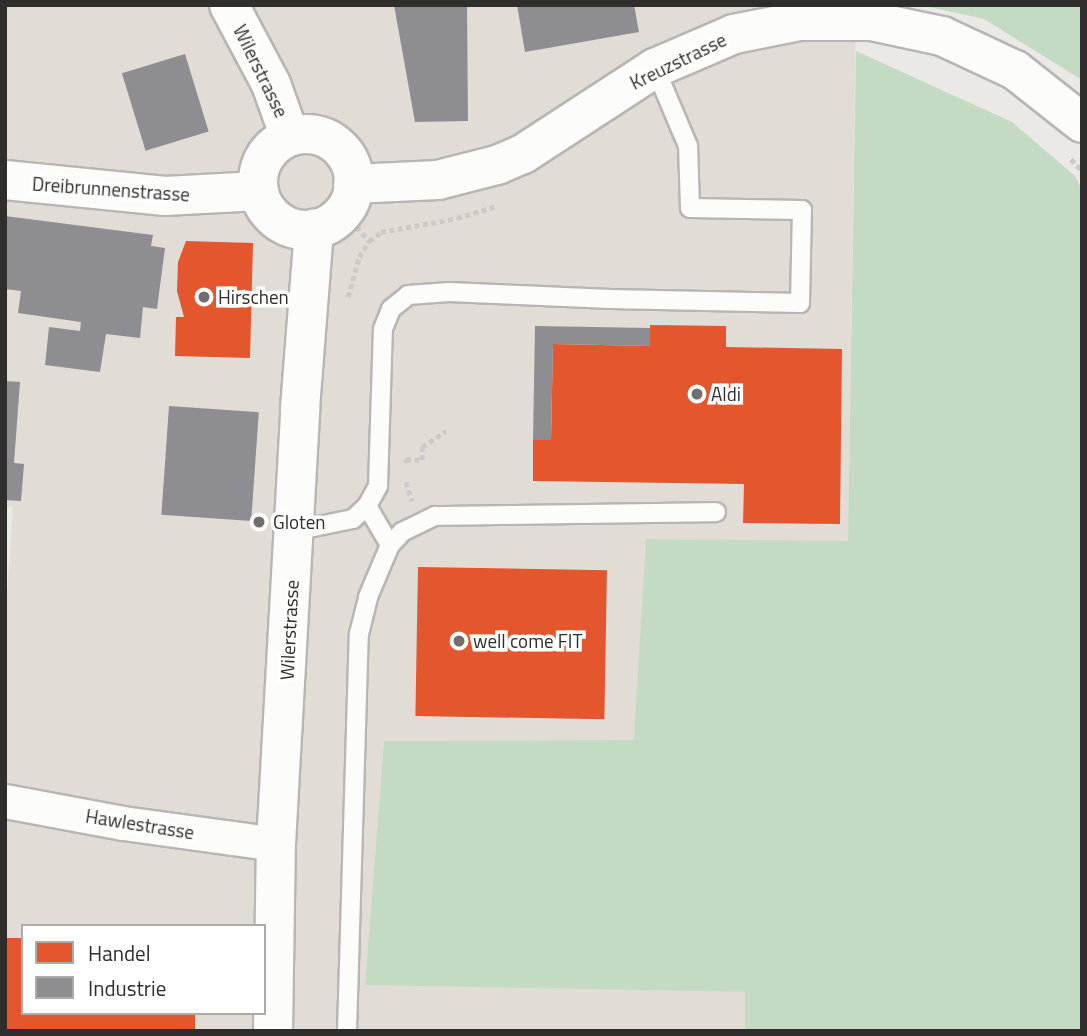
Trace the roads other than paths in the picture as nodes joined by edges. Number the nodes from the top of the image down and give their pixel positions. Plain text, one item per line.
1 (229, 5) edge
2 (655, 68) junction
3 (290, 137) junction
4 (1074, 139) edge
5 (5, 180) edge
6 (259, 191) junction
7 (337, 208) junction
8 (367, 506) junction
9 (716, 512) dead end
10 (294, 531) junction
11 (390, 545) junction
12 (5, 801) edge
13 (276, 844) junction
14 (273, 1031) edge
15 (347, 1031) edge

1 - 3 main road, Wilerstrasse
2 - 4 main road, Kreuzstrasse
2 - 7 main road, Kreuzstrasse
2 - 8 lane
3 - 6 main road
3 - 7 main road
5 - 6 main road, Dreibrunnenstrasse
6 - 7 main road
7 - 10 main road, Wilerstrasse
8 - 10 lane
8 - 11 lane
9 - 11 lane
10 - 13 main road, Wilerstrasse
11 - 15 lane
12 - 13 street, Hawlestrasse
13 - 14 main road, Wilerstrasse

